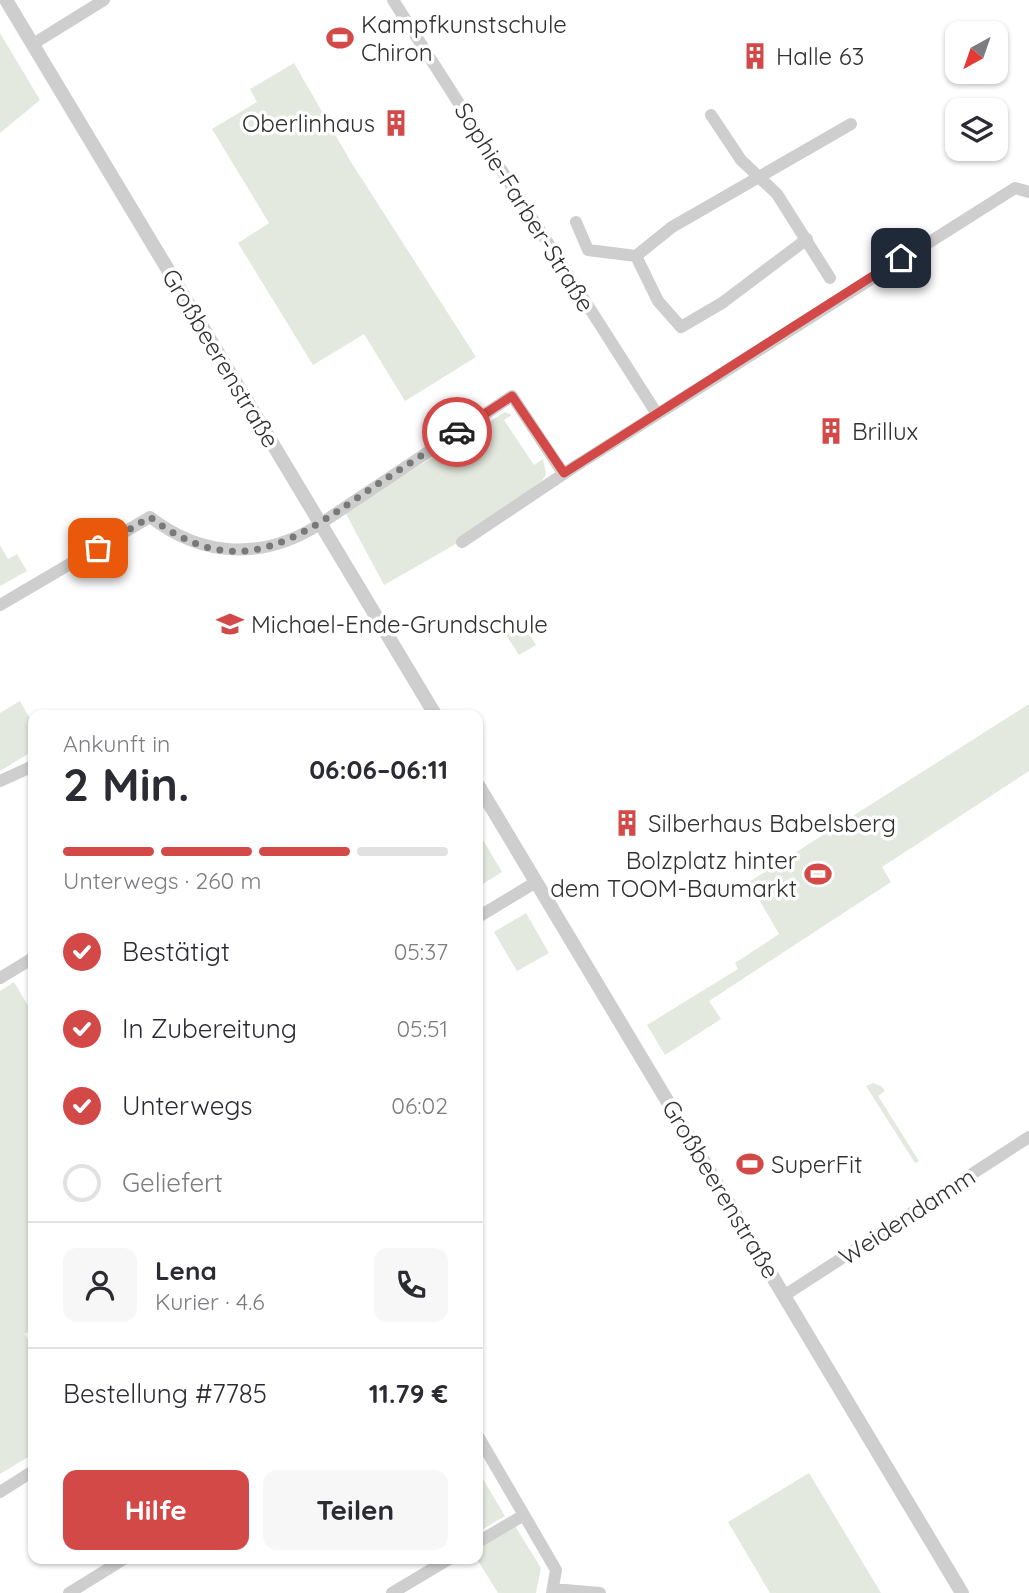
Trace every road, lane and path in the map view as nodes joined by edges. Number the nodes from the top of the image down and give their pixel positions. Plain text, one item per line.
1 (6, 0) edge
2 (104, 0) edge
3 (393, 0) edge
4 (33, 44) junction
5 (711, 115) dead end
6 (851, 124) dead end
7 (762, 178) junction
8 (1029, 191) edge
9 (576, 222) dead end
10 (807, 239) junction
11 (636, 256) junction
12 (830, 278) dead end
13 (657, 414) junction
14 (564, 473) junction
15 (320, 524) junction
16 (462, 542) dead end
17 (0, 605) edge
18 (432, 710) edge
19 (28, 767) edge
20 (0, 781) edge
21 (483, 793) edge
22 (536, 882) junction
23 (483, 914) edge
24 (28, 961) edge
25 (0, 978) edge
26 (1029, 1137) edge
27 (785, 1294) junction
28 (483, 1444) edge
29 (28, 1474) edge
30 (0, 1492) edge
31 (524, 1514) junction
32 (483, 1539) edge
33 (116, 1564) edge
34 (441, 1564) edge
35 (552, 1591) edge
36 (69, 1593) edge
37 (392, 1593) edge
38 (600, 1593) edge
39 (962, 1593) edge

1 - 4 street, Großbeerenstraße
2 - 4 street
3 - 13 street, Sophie-Farber-Straße
4 - 15 street, Großbeerenstraße
5 - 7 street
6 - 7 street
7 - 10 street
7 - 11 street
8 - 13 street
9 - 11 street
10 - 11 street
10 - 12 street
13 - 14 street
14 - 15 street
14 - 16 street
15 - 17 street
15 - 18 street, Großbeerenstraße
19 - 20 street
21 - 22 street, Großbeerenstraße
22 - 23 street
22 - 27 street, Großbeerenstraße
24 - 25 street
26 - 27 street, Weidendamm
27 - 39 street, Großbeerenstraße
28 - 31 street
29 - 30 street
31 - 32 street
31 - 35 street
33 - 36 street
34 - 37 street
35 - 38 street

